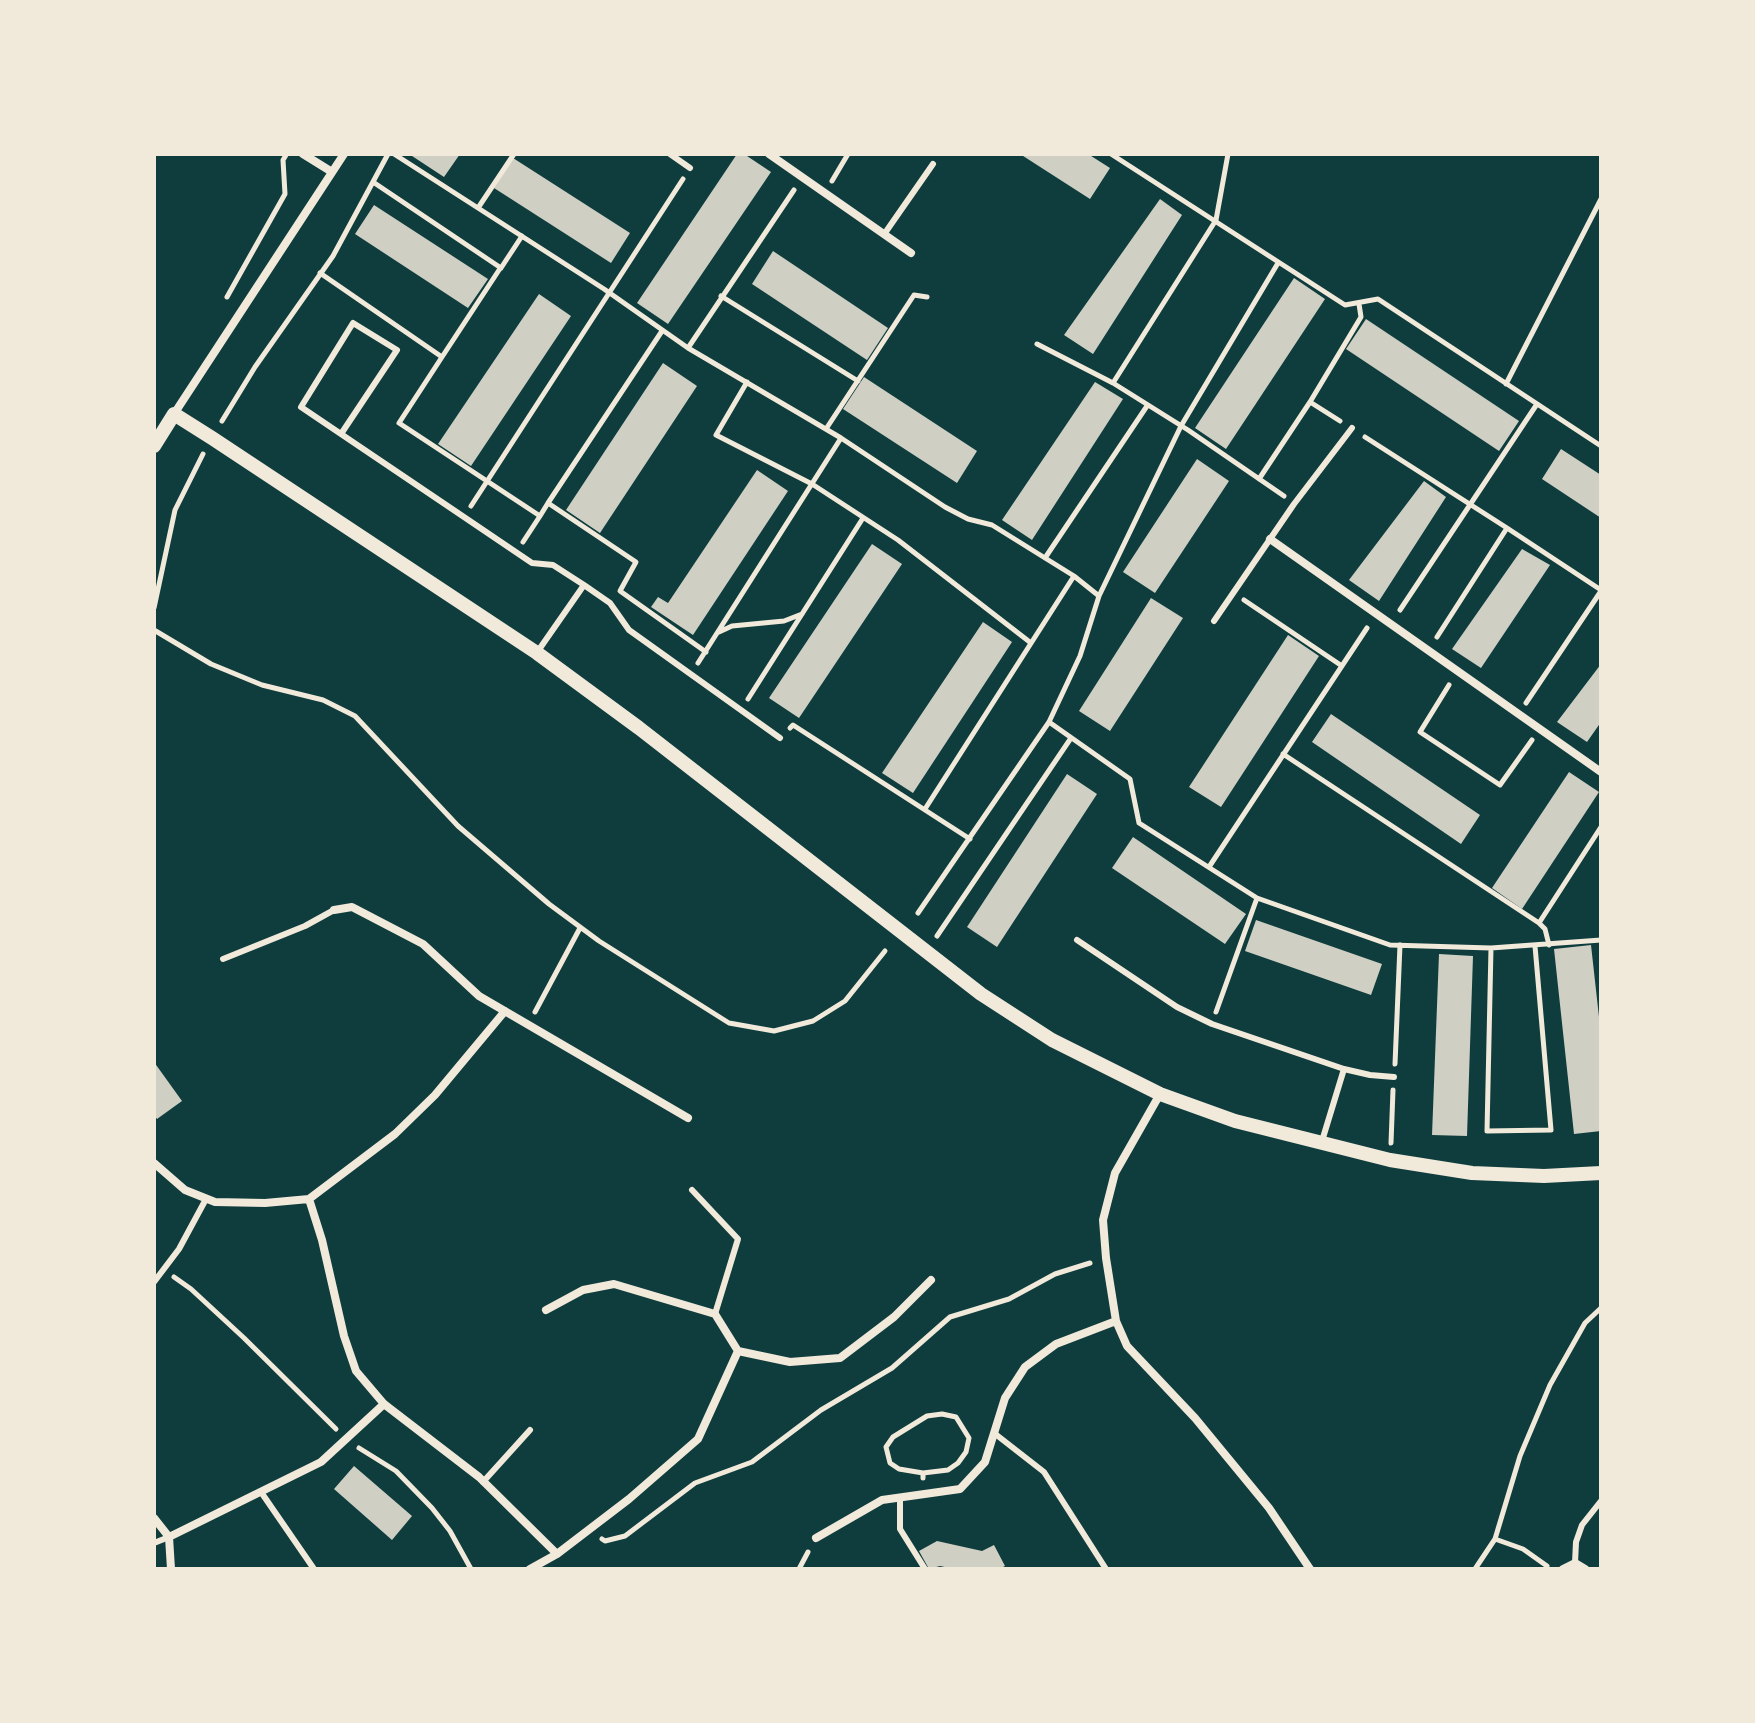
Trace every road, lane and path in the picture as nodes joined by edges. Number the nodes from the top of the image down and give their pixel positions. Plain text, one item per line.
1 (286, 154) edge
2 (303, 154) edge
3 (344, 154) edge
4 (391, 154) edge
5 (514, 154) edge
6 (670, 154) edge
7 (769, 154) edge
8 (848, 154) edge
9 (1111, 154) edge
10 (1228, 154) edge
11 (933, 164) dead end
12 (690, 168) joint
13 (332, 172) junction
14 (801, 176) junction
15 (373, 182) junction
16 (824, 195) junction
17 (1601, 199) edge
18 (478, 208) junction
19 (1216, 220) junction
20 (885, 233) junction
21 (522, 236) junction
22 (911, 253) dead end
23 (506, 260) junction
24 (1278, 263) junction
25 (320, 273) junction
26 (609, 293) junction
27 (721, 296) junction
28 (927, 297) dead end
29 (224, 302) dead end
30 (1359, 304) junction
31 (662, 331) junction
32 (1037, 344) dead end
33 (688, 348) junction
34 (442, 357) junction
35 (858, 381) junction
36 (747, 382) junction
37 (1113, 383) junction
38 (1506, 384) junction
39 (1310, 402) junction
40 (1537, 404) junction
41 (1147, 406) junction
42 (174, 414) junction
43 (1181, 426) junction
44 (1352, 428) junction
45 (826, 429) junction
46 (341, 434) junction
47 (212, 438) junction
48 (841, 438) junction
49 (154, 446) edge
50 (1601, 446) edge
51 (1259, 479) junction
52 (488, 480) junction
53 (812, 484) junction
54 (548, 503) junction
55 (1294, 504) junction
56 (1470, 505) junction
57 (540, 516) junction
58 (464, 517) junction
59 (863, 518) junction
60 (1507, 528) junction
61 (1270, 539) junction
62 (516, 552) junction
63 (1045, 558) junction
64 (1074, 576) junction
65 (584, 585) junction
66 (1601, 590) edge
67 (1233, 593) junction
68 (1099, 596) junction
69 (154, 608) edge
70 (802, 614) junction
71 (1377, 614) junction
72 (1214, 621) dead end
73 (1390, 623) junction
74 (154, 630) edge
75 (718, 632) junction
76 (1031, 643) junction
77 (1428, 650) junction
78 (706, 652) junction
79 (537, 653) junction
80 (1342, 666) junction
81 (1458, 671) junction
82 (690, 674) junction
83 (741, 710) junction
84 (1519, 714) junction
85 (1049, 722) junction
86 (1540, 728) junction
87 (780, 738) joint
88 (1071, 738) junction
89 (1283, 754) junction
90 (1601, 772) edge
91 (925, 809) junction
92 (1601, 827) edge
93 (970, 839) junction
94 (1209, 867) junction
95 (1257, 898) junction
96 (334, 910) joint
97 (918, 913) dead end
98 (1539, 923) junction
99 (580, 928) junction
100 (1077, 940) dead end
101 (1601, 940) edge
102 (1400, 945) junction
103 (1549, 945) junction
104 (1535, 946) junction
105 (1491, 948) junction
106 (885, 951) dead end
107 (925, 953) junction
108 (223, 959) dead end
109 (505, 1011) junction
110 (529, 1024) junction
111 (1212, 1024) junction
112 (1344, 1069) junction
113 (1394, 1077) junction
114 (1160, 1094) junction
115 (688, 1118) dead end
116 (1321, 1145) junction
117 (1390, 1160) junction
118 (154, 1163) edge
119 (1601, 1173) edge
120 (692, 1190) dead end
121 (206, 1199) junction
122 (309, 1199) junction
123 (1106, 1258) junction
124 (163, 1270) junction
125 (931, 1280) dead end
126 (154, 1282) edge
127 (1601, 1308) edge
128 (546, 1310) dead end
129 (715, 1314) junction
130 (1116, 1321) junction
131 (738, 1351) junction
132 (384, 1404) junction
133 (530, 1430) dead end
134 (994, 1433) junction
135 (347, 1438) junction
136 (923, 1473) junction
137 (483, 1482) junction
138 (261, 1492) junction
139 (924, 1495) junction
140 (900, 1499) junction
141 (1601, 1501) edge
142 (154, 1518) edge
143 (625, 1536) dead end
144 (169, 1537) junction
145 (816, 1538) dead end
146 (1495, 1539) junction
147 (154, 1543) edge
148 (557, 1554) junction
149 (1575, 1563) junction
150 (171, 1569) edge
151 (314, 1569) edge
152 (471, 1569) edge
153 (530, 1569) edge
154 (925, 1569) edge
155 (1106, 1569) edge
156 (1310, 1569) edge
157 (1475, 1569) edge
158 (1551, 1569) edge
159 (1563, 1569) edge
160 (1585, 1569) edge

1 - 29 path
2 - 13 street
3 - 13 street
4 - 15 path
4 - 18 path
5 - 18 path
6 - 12 lane
7 - 14 street
8 - 16 path
9 - 19 path
10 - 19 path
11 - 20 lane
12 - 26 path
13 - 42 street
14 - 16 street
14 - 27 path
15 - 23 path
15 - 25 path
16 - 20 street
17 - 38 path
18 - 21 path
19 - 24 path
19 - 37 path
20 - 22 street
21 - 23 path
21 - 26 path
23 - 34 path
24 - 30 path
24 - 43 path
25 - 34 path
25 - 47 path
26 - 31 path
26 - 52 path
27 - 33 path
27 - 35 path
28 - 35 path
30 - 38 path
30 - 39 path
31 - 33 path
31 - 54 path
32 - 37 path
33 - 36 path
34 - 52 path
35 - 45 path
36 - 45 path
36 - 53 path
37 - 41 path
38 - 40 path
39 - 44 path
39 - 51 path
40 - 50 path
40 - 56 path
41 - 43 path
41 - 63 path
42 - 47 street
42 - 49 street
43 - 51 path
43 - 68 path
44 - 55 lane
44 - 56 path
45 - 48 path
46 - 46 lane
46 - 58 lane
47 - 69 path
47 - 79 street
48 - 53 path
48 - 63 path
51 - 55 path
52 - 57 path
52 - 58 path
53 - 59 path
53 - 75 path
54 - 57 path
54 - 78 path
55 - 61 lane
56 - 60 path
56 - 73 path
57 - 62 path
58 - 62 lane
59 - 70 path
59 - 76 path
60 - 66 path
60 - 77 path
61 - 67 lane
61 - 71 street
62 - 65 lane
63 - 64 path
64 - 68 path
64 - 76 path
65 - 79 lane
65 - 82 lane
66 - 84 path
67 - 72 lane
67 - 80 path
68 - 85 path
70 - 75 path
70 - 83 path
71 - 73 street
71 - 80 path
73 - 77 street
74 - 99 path
75 - 78 path
76 - 91 path
77 - 81 street
78 - 82 path
79 - 107 street
80 - 89 path
81 - 84 street
81 - 86 path
82 - 83 lane
83 - 87 lane
84 - 86 street
85 - 88 path
85 - 93 path
86 - 90 street
87 - 91 path
88 - 94 path
88 - 107 path
89 - 94 path
89 - 98 path
91 - 93 path
92 - 98 path
93 - 97 path
94 - 95 path
95 - 102 path
95 - 111 path
96 - 108 lane
96 - 109 street
98 - 103 path
99 - 106 path
99 - 110 path
100 - 111 lane
101 - 103 path
102 - 105 path
102 - 113 path
103 - 104 path
104 - 105 path
104 - 105 path
107 - 114 street
109 - 110 street
109 - 122 street
110 - 115 street
111 - 112 lane
112 - 113 lane
112 - 116 lane
113 - 117 path
114 - 116 street
114 - 123 street
116 - 117 street
117 - 119 street
118 - 121 street
120 - 129 lane
121 - 122 street
121 - 124 lane
122 - 132 street
123 - 130 street
123 - 143 path
124 - 126 lane
124 - 135 path
125 - 131 street
127 - 146 path
128 - 129 street
129 - 131 street
130 - 134 street
130 - 156 street
131 - 148 street
132 - 135 street
132 - 137 street
133 - 137 lane
134 - 139 street
134 - 155 lane
135 - 138 street
135 - 152 path
136 - 136 path
136 - 139 path
137 - 148 street
138 - 144 street
138 - 151 lane
139 - 140 street
140 - 145 street
140 - 154 lane
141 - 149 lane
142 - 144 street
144 - 147 lane
144 - 150 street
146 - 157 path
146 - 158 path
148 - 153 street
149 - 159 street
149 - 160 street

